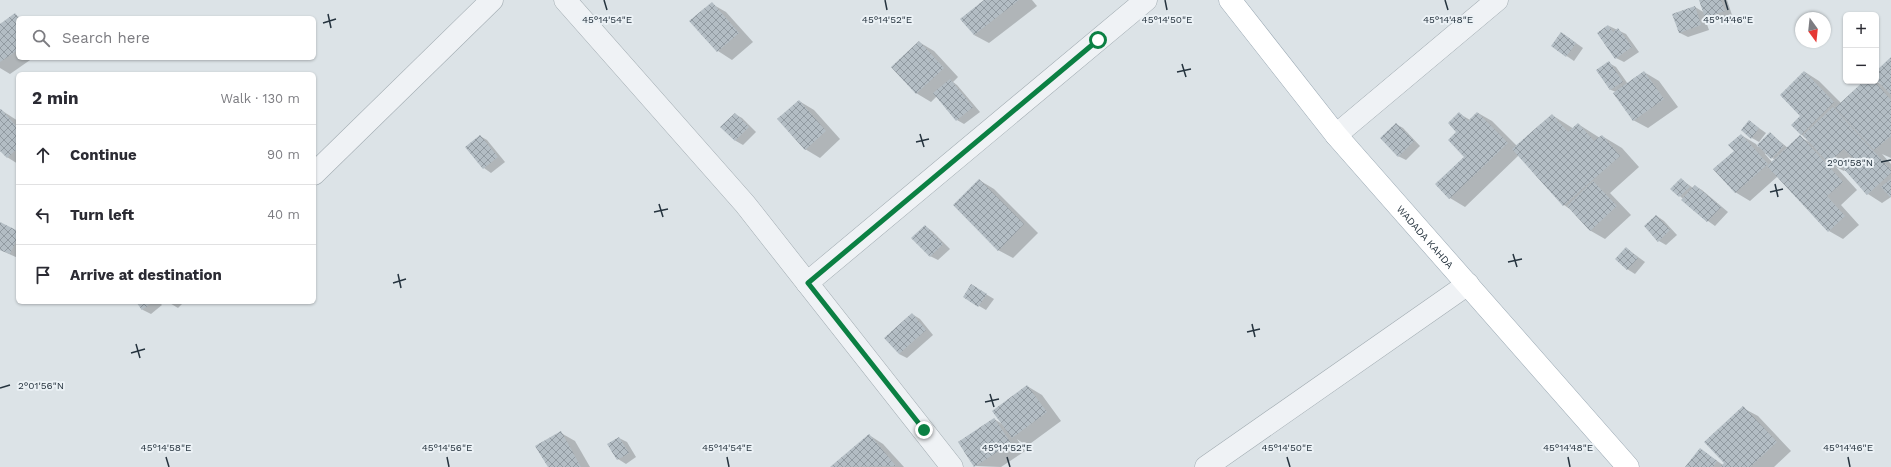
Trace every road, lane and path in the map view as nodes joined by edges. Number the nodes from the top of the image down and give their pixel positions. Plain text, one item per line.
1 (492, 0) edge
2 (565, 0) edge
3 (1146, 0) edge
4 (1230, 0) edge
5 (1498, 0) edge
6 (1336, 134) junction
7 (316, 172) edge
8 (808, 283) junction
9 (1468, 284) junction
10 (952, 467) edge
11 (1206, 467) edge
12 (1628, 467) edge

1 - 7 street
2 - 8 street
3 - 8 street
4 - 6 main road, WADADA KAHDA
5 - 6 street
6 - 9 main road, WADADA KAHDA
8 - 10 street
9 - 11 street
9 - 12 main road, WADADA KAHDA

